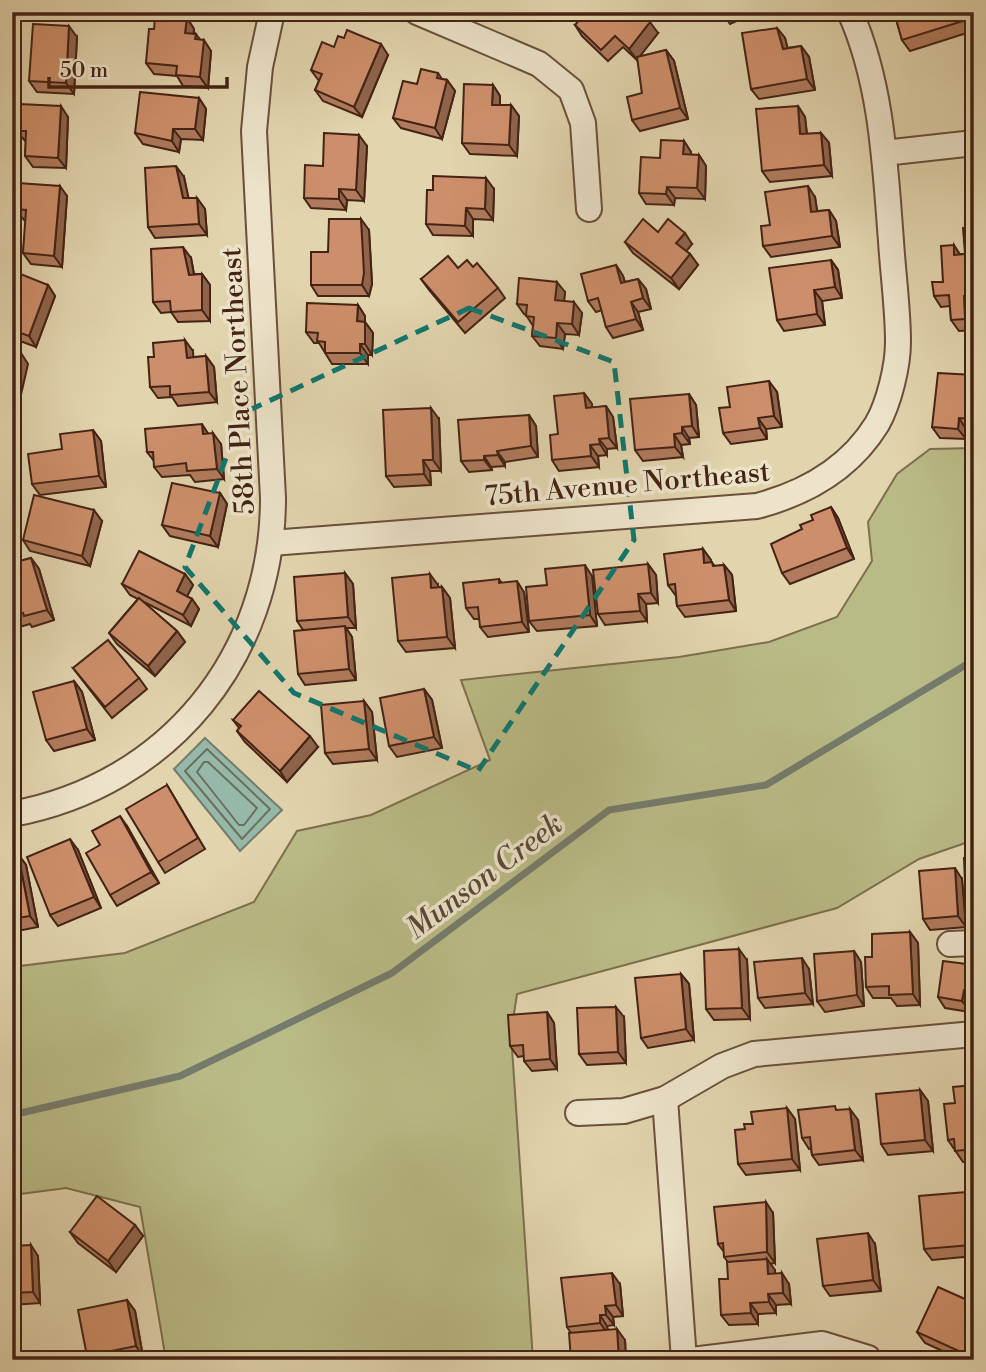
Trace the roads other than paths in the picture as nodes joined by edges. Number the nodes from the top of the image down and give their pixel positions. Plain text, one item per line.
1 (272, 12) edge
2 (417, 12) edge
3 (850, 12) edge
4 (974, 144) edge
5 (884, 153) junction
6 (589, 209) dead end
7 (271, 543) junction
8 (12, 814) edge
9 (974, 1034) edge
10 (665, 1099) junction
11 (578, 1113) dead end
12 (868, 1358) dead end
13 (684, 1360) edge
14 (692, 1360) edge

1 - 7 street, 58th Place Northeast
2 - 6 street
3 - 5 street, 75th Avenue Northeast
4 - 5 street
5 - 7 street, 75th Avenue Northeast
7 - 8 street, 58th Place Northeast
9 - 10 street
10 - 11 street
10 - 13 street
12 - 14 street

